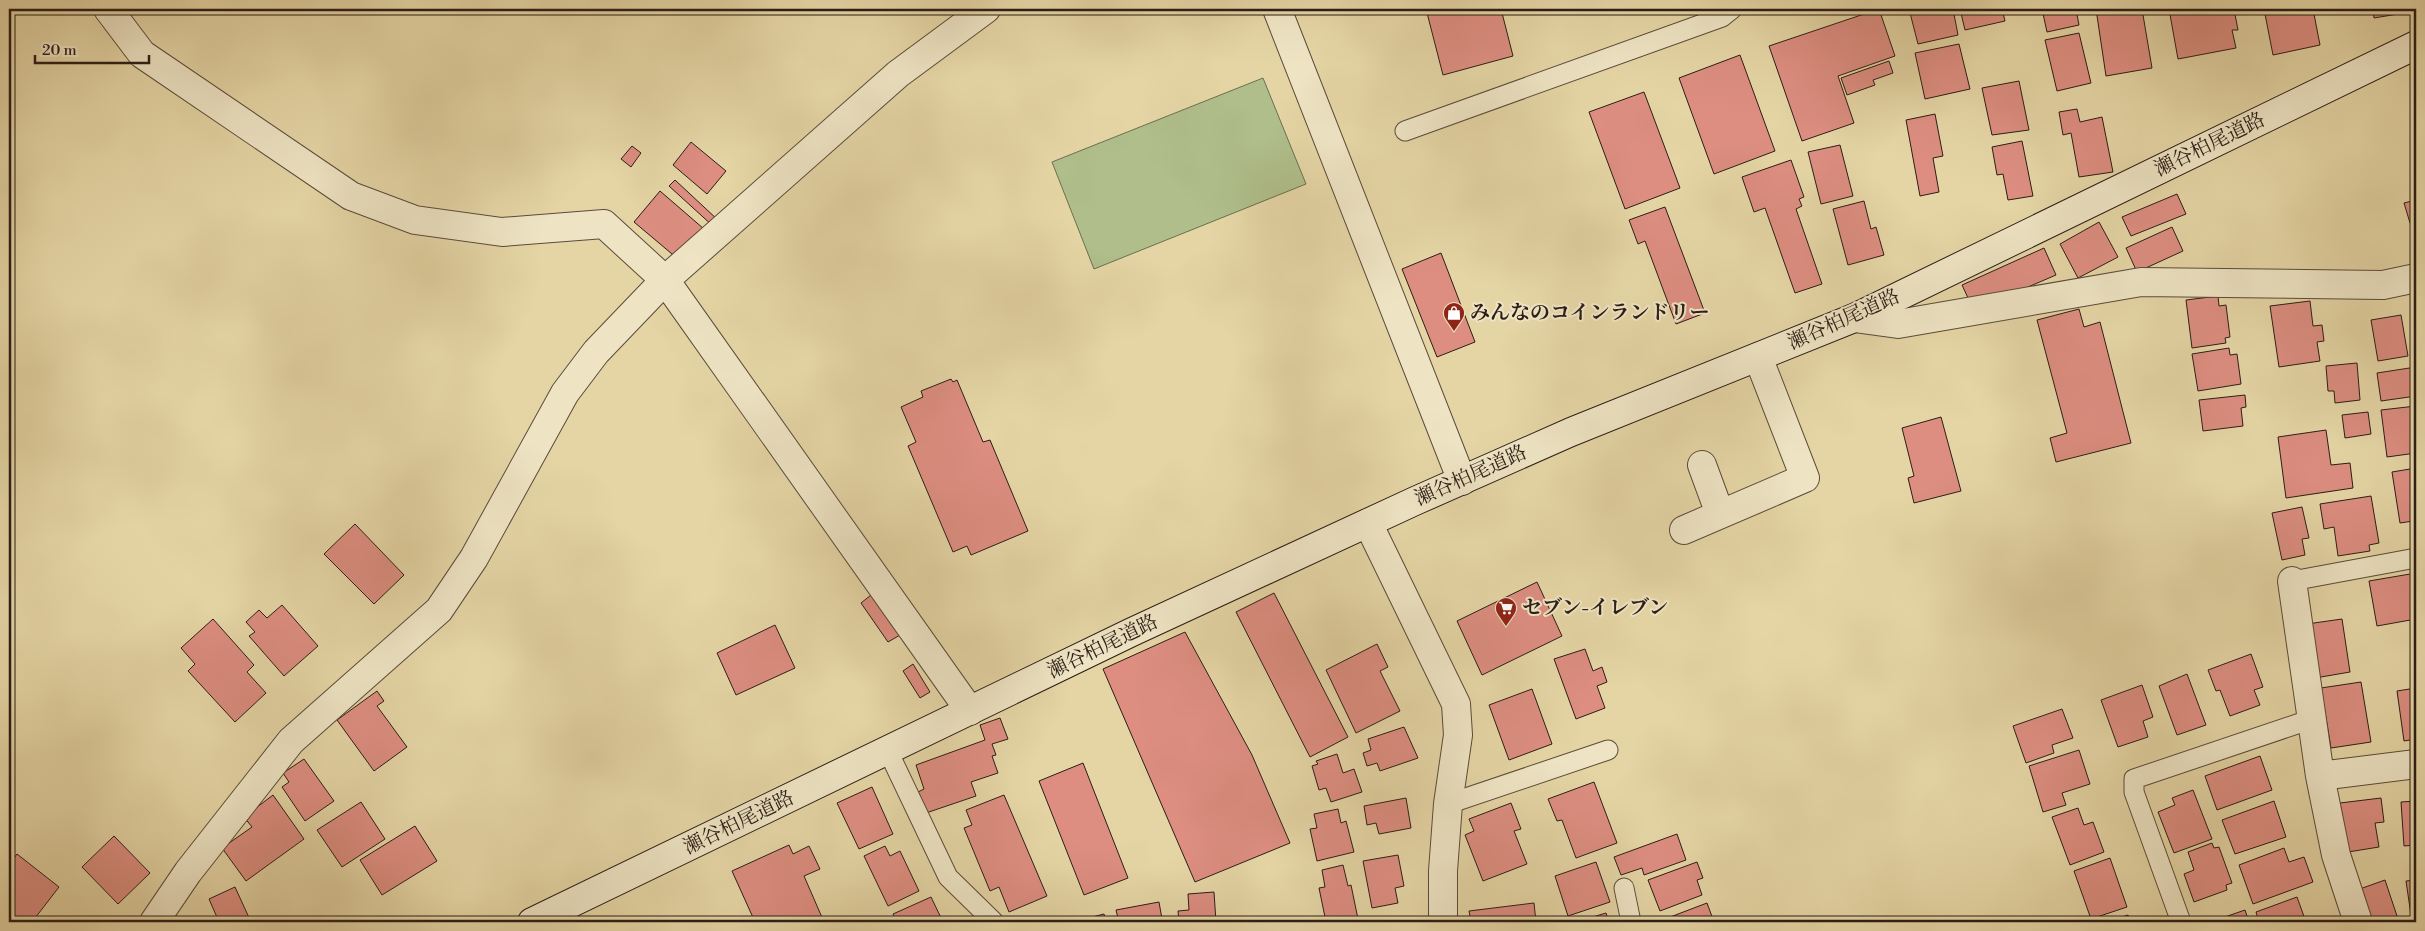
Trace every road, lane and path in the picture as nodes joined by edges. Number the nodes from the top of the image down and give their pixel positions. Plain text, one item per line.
1 (108, 9) edge
2 (986, 9) edge
3 (1277, 9) edge
4 (1732, 9) edge
5 (2416, 45) edge
6 (1406, 131) dead end
7 (2416, 278) edge
8 (665, 280) junction
9 (1854, 318) junction
10 (1758, 357) junction
11 (1702, 465) dead end
12 (1462, 481) junction
13 (1720, 514) junction
14 (1368, 523) junction
15 (1684, 530) dead end
16 (2416, 558) edge
17 (2292, 581) joint
18 (970, 711) junction
19 (2312, 719) junction
20 (1608, 750) dead end
21 (888, 752) junction
22 (2416, 764) edge
23 (2320, 776) junction
24 (1448, 804) junction
25 (1624, 888) dead end
26 (154, 922) edge
27 (532, 922) edge
28 (994, 922) edge
29 (1443, 922) edge
30 (1631, 922) edge
31 (2181, 922) edge
32 (2358, 922) edge

1 - 8 street
2 - 8 street
3 - 12 street
4 - 6 lane
5 - 9 street, 瀬谷柏尾道路
7 - 9 street
8 - 18 street
8 - 26 street
9 - 10 street, 瀬谷柏尾道路
10 - 12 street, 瀬谷柏尾道路
10 - 13 street
11 - 13 street
12 - 14 street, 瀬谷柏尾道路
13 - 15 street
14 - 18 street, 瀬谷柏尾道路
14 - 24 street
16 - 17 lane
17 - 19 street
18 - 21 street, 瀬谷柏尾道路
19 - 23 street
19 - 31 lane
20 - 24 lane
21 - 27 street, 瀬谷柏尾道路
21 - 28 lane
22 - 23 street
23 - 32 street
24 - 29 street
25 - 30 lane

